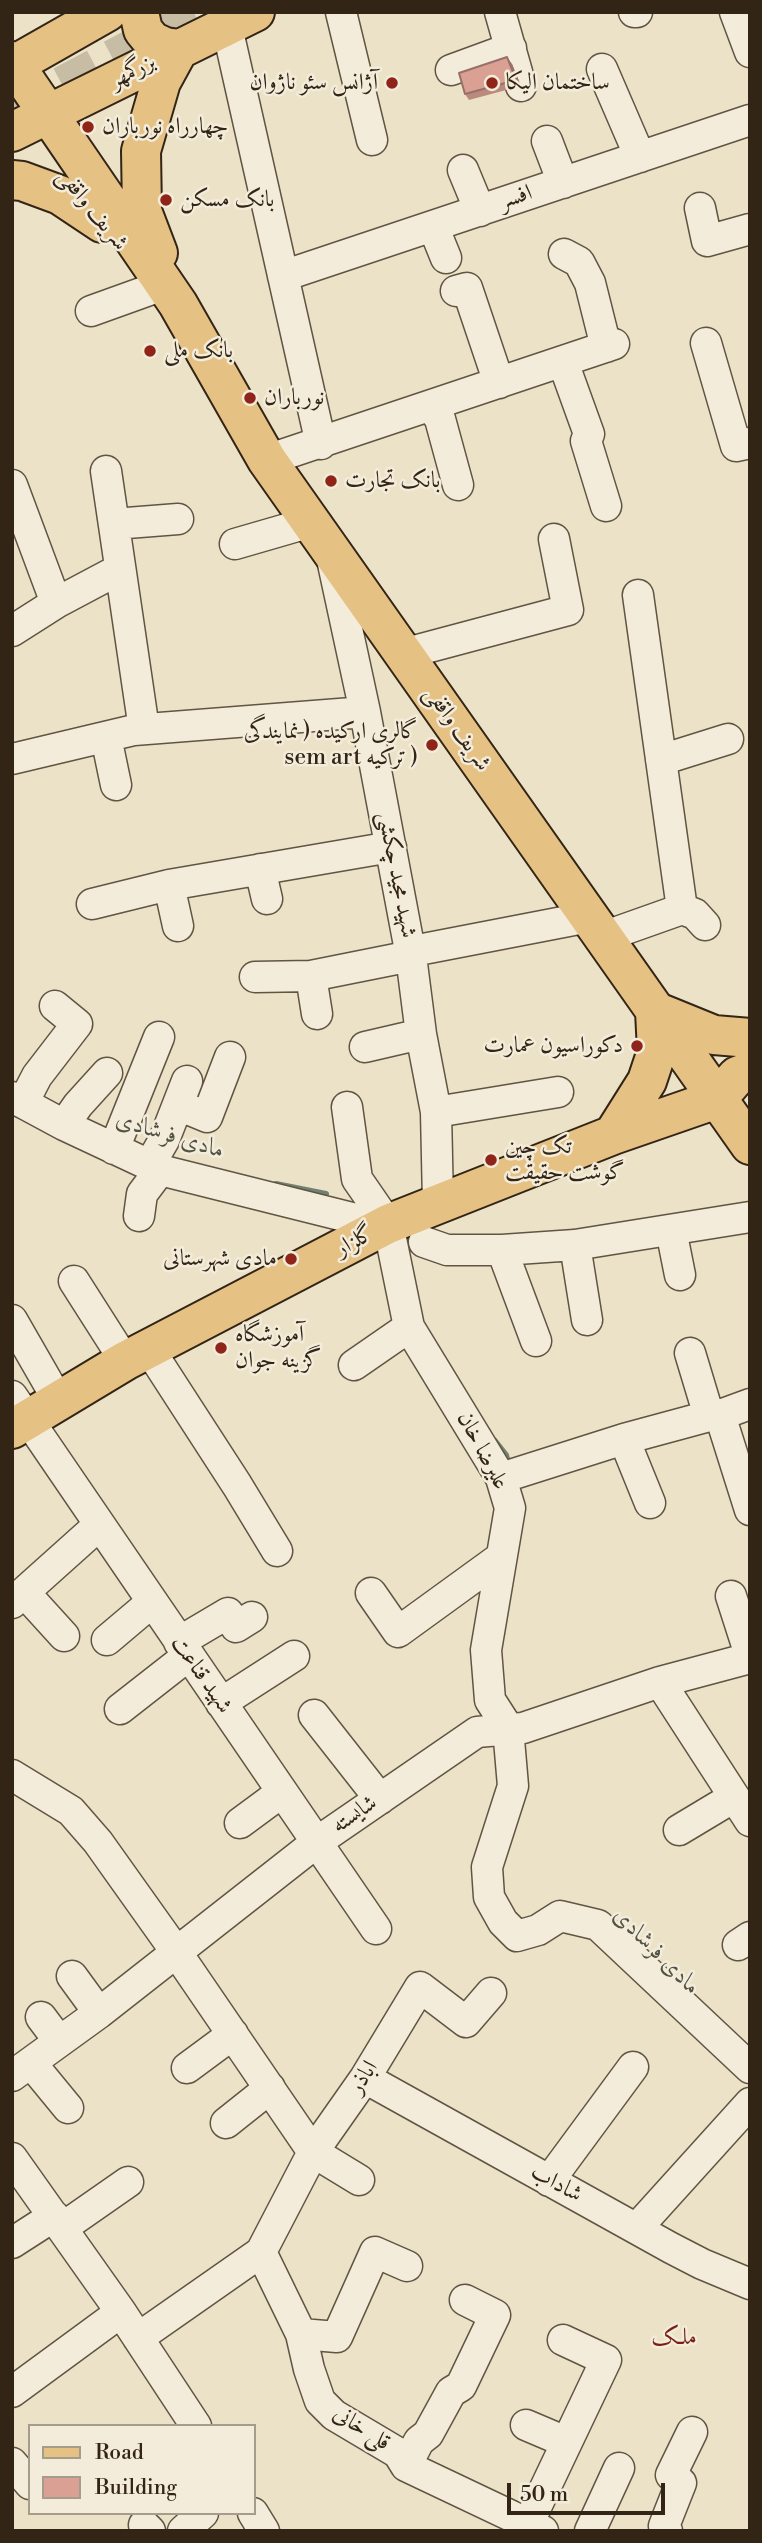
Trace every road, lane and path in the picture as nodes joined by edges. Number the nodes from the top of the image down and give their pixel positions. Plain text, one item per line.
1 (107, 12) edge
2 (139, 12) edge
3 (341, 12) edge
4 (499, 12) edge
5 (735, 12) edge
6 (219, 17) edge
7 (511, 48) junction
8 (179, 49) junction
9 (750, 52) edge
10 (13, 64) edge
11 (602, 69) dead end
12 (451, 70) dead end
13 (521, 86) dead end
14 (24, 120) edge
15 (750, 120) edge
16 (372, 139) dead end
17 (547, 141) dead end
18 (640, 157) junction
19 (463, 170) dead end
20 (12, 180) edge
21 (563, 183) junction
22 (700, 208) dead end
23 (480, 211) junction
24 (102, 223) junction
25 (433, 226) junction
26 (750, 229) edge
27 (564, 254) dead end
28 (446, 258) dead end
29 (283, 276) junction
30 (456, 291) dead end
31 (166, 296) junction
32 (91, 311) dead end
33 (706, 343) dead end
34 (563, 362) junction
35 (499, 383) junction
36 (431, 406) junction
37 (750, 443) edge
38 (321, 444) junction
39 (267, 460) junction
40 (106, 471) dead end
41 (12, 485) edge
42 (458, 485) dead end
43 (606, 506) dead end
44 (178, 519) dead end
45 (114, 524) junction
46 (320, 536) junction
47 (554, 539) dead end
48 (235, 544) dead end
49 (120, 569) junction
50 (638, 595) dead end
51 (56, 603) junction
52 (12, 631) edge
53 (403, 654) junction
54 (365, 712) junction
55 (144, 729) junction
56 (106, 737) junction
57 (728, 739) dead end
58 (12, 760) edge
59 (661, 760) junction
60 (116, 785) dead end
61 (391, 847) junction
62 (260, 869) junction
63 (169, 885) junction
64 (267, 899) dead end
65 (92, 904) dead end
66 (178, 926) dead end
67 (596, 927) junction
68 (411, 956) junction
69 (311, 975) junction
70 (255, 977) dead end
71 (655, 1011) junction
72 (317, 1014) dead end
73 (75, 1022) dead end
74 (421, 1034) junction
75 (159, 1037) dead end
76 (750, 1038) edge
77 (365, 1047) dead end
78 (230, 1057) dead end
79 (750, 1071) edge
80 (107, 1073) dead end
81 (558, 1092) dead end
82 (17, 1100) edge
83 (733, 1102) edge
84 (347, 1107) dead end
85 (436, 1112) junction
86 (71, 1115) junction
87 (613, 1135) junction
88 (118, 1136) junction
89 (750, 1146) edge
90 (155, 1168) junction
91 (438, 1203) junction
92 (139, 1216) dead end
93 (750, 1217) edge
94 (386, 1225) junction
95 (671, 1230) junction
96 (424, 1242) dead end
97 (575, 1245) junction
98 (502, 1250) junction
99 (680, 1275) dead end
100 (74, 1281) dead end
101 (12, 1320) edge
102 (587, 1320) dead end
103 (409, 1327) junction
104 (536, 1341) dead end
105 (690, 1353) dead end
106 (137, 1355) junction
107 (354, 1365) dead end
108 (750, 1404) edge
109 (27, 1411) edge
110 (715, 1415) junction
111 (624, 1439) junction
112 (514, 1474) junction
113 (650, 1503) dead end
114 (750, 1510) edge
115 (99, 1525) junction
116 (277, 1551) dead end
117 (500, 1558) junction
118 (371, 1593) dead end
119 (731, 1596) dead end
120 (18, 1597) edge
121 (152, 1602) junction
122 (235, 1608) dead end
123 (64, 1636) dead end
124 (107, 1640) dead end
125 (184, 1649) junction
126 (294, 1656) dead end
127 (750, 1657) edge
128 (660, 1682) junction
129 (221, 1703) junction
130 (120, 1709) dead end
131 (314, 1715) dead end
132 (508, 1728) junction
133 (12, 1775) edge
134 (282, 1792) junction
135 (380, 1799) junction
136 (742, 1809) edge
137 (240, 1823) dead end
138 (679, 1830) dead end
139 (317, 1842) junction
140 (376, 1929) dead end
141 (177, 1953) junction
142 (72, 1976) dead end
143 (491, 1993) dead end
144 (99, 2013) junction
145 (41, 2017) dead end
146 (233, 2034) junction
147 (60, 2041) junction
148 (633, 2067) dead end
149 (187, 2068) dead end
150 (750, 2068) edge
151 (22, 2069) edge
152 (365, 2078) junction
153 (270, 2088) junction
154 (750, 2103) edge
155 (68, 2108) dead end
156 (226, 2123) dead end
157 (313, 2152) junction
158 (12, 2158) edge
159 (359, 2180) dead end
160 (549, 2181) junction
161 (128, 2182) dead end
162 (58, 2222) junction
163 (637, 2228) junction
164 (12, 2243) edge
165 (261, 2252) junction
166 (407, 2266) dead end
167 (750, 2284) edge
168 (465, 2300) dead end
169 (121, 2312) junction
170 (301, 2334) junction
171 (138, 2337) junction
172 (564, 2340) dead end
173 (12, 2392) edge
174 (194, 2424) edge
175 (526, 2425) dead end
176 (692, 2432) dead end
177 (566, 2442) junction
178 (12, 2463) edge
179 (405, 2466) junction
180 (619, 2468) dead end
181 (28, 2482) edge
182 (201, 2515) edge
183 (254, 2515) edge
184 (536, 2528) edge
185 (183, 2531) edge
186 (264, 2531) edge
187 (590, 2531) edge
188 (667, 2531) edge

1 - 10 main road
2 - 8 main road
3 - 16 street
4 - 7 street
5 - 9 street
6 - 8 main road, بزرگمهر
6 - 29 street
7 - 12 street
7 - 13 street
8 - 14 main road, بزرگمهر
8 - 31 main road
10 - 14 main road
11 - 18 street
14 - 24 main road, شریف واقفی
14 - 31 main road, شریف واقفی
15 - 18 street, افسر
17 - 21 street
18 - 21 street, افسر
19 - 23 street
20 - 24 main road
21 - 23 street, افسر
22 - 26 street
23 - 25 street, افسر
24 - 31 main road, شریف واقفی
25 - 28 street
25 - 29 street, افسر
27 - 34 street
29 - 38 street
30 - 35 street
31 - 32 street
31 - 39 main road, شریف واقفی
33 - 37 street
34 - 35 street
34 - 43 street
35 - 36 street
36 - 38 street
36 - 42 street
38 - 39 street
39 - 46 main road, شریف واقفی
40 - 45 street
41 - 51 street
44 - 45 street
45 - 49 street
46 - 48 street
46 - 53 main road, شریف واقفی
46 - 54 street, شهید مجید چکشی
47 - 53 street
49 - 51 street
49 - 55 street
50 - 59 street
51 - 52 street
53 - 67 main road, شریف واقفی
54 - 55 street
54 - 61 street, شهید مجید چکشی
55 - 56 street
56 - 58 street
56 - 60 street
57 - 59 street
59 - 67 street
61 - 62 street
61 - 68 street, شهید مجید چکشی
62 - 63 street
62 - 64 street
63 - 65 street
63 - 66 street
67 - 68 street
67 - 71 main road, شریف واقفی
68 - 69 street
68 - 74 street, شهید مجید چکشی
69 - 70 street
69 - 72 street
71 - 76 main road
71 - 83 main road, شریف واقفی
71 - 87 main road
73 - 82 street
74 - 77 street
74 - 85 street, شهید مجید چکشی
75 - 88 street
78 - 90 street
79 - 83 main road
80 - 86 street
81 - 85 street
82 - 86 street
83 - 87 main road, گلزار
83 - 89 main road, شریف واقفی
84 - 94 street
85 - 91 street, شهید مجید چکشی
86 - 88 street
87 - 91 main road, گلزار
88 - 90 street
90 - 92 street
90 - 94 street
91 - 94 main road, گلزار
93 - 95 street
94 - 103 street, علیرضا خان
94 - 106 main road, گلزار
95 - 97 street
95 - 99 street
96 - 98 street
97 - 98 street
97 - 102 street
98 - 104 street
100 - 106 street
101 - 109 street, شهید قناعت
103 - 107 street
103 - 112 street, علیرضا خان
105 - 110 street
106 - 109 main road, گلزار
106 - 116 street
108 - 110 street
109 - 115 street, شهید قناعت
110 - 111 street
110 - 114 street
111 - 112 street
111 - 113 street
112 - 117 street, علیرضا خان
115 - 120 street
115 - 121 street, شهید قناعت
117 - 118 street
117 - 132 street, علیرضا خان
119 - 127 street
120 - 123 street
121 - 124 street
121 - 125 street, شهید قناعت
122 - 125 street
125 - 129 street, شهید قناعت
125 - 130 street
126 - 129 street
127 - 128 street, شایسته
128 - 132 street, شایسته
128 - 136 street
129 - 134 street, شهید قناعت
131 - 135 street
132 - 135 street, شایسته
132 - 150 street
133 - 141 street
134 - 137 street
134 - 139 street, شهید قناعت
135 - 139 street, شایسته
136 - 138 street
139 - 140 street, شهید قناعت
139 - 141 street, شایسته
141 - 144 street, شایسته
141 - 146 street
142 - 144 street
143 - 152 street, اباذر
144 - 147 street, شایسته
145 - 147 street
146 - 149 street
146 - 153 street
147 - 151 street, شایسته
148 - 160 street
151 - 155 street
152 - 157 street, اباذر
152 - 160 street, شاداب
153 - 156 street
153 - 157 street
154 - 163 street
157 - 159 street
157 - 165 street, اباذر
158 - 162 street
160 - 163 street, شاداب
161 - 162 street
162 - 164 street
162 - 169 street
163 - 167 street, شاداب
165 - 170 street, قلی خانی
165 - 171 street
166 - 170 street
168 - 179 street
169 - 171 street
169 - 173 street
170 - 179 street, قلی خانی
171 - 174 street
172 - 177 street
175 - 177 street
176 - 188 street
177 - 184 street
178 - 181 street
179 - 184 street, قلی خانی
180 - 187 street
182 - 185 street
183 - 186 street

